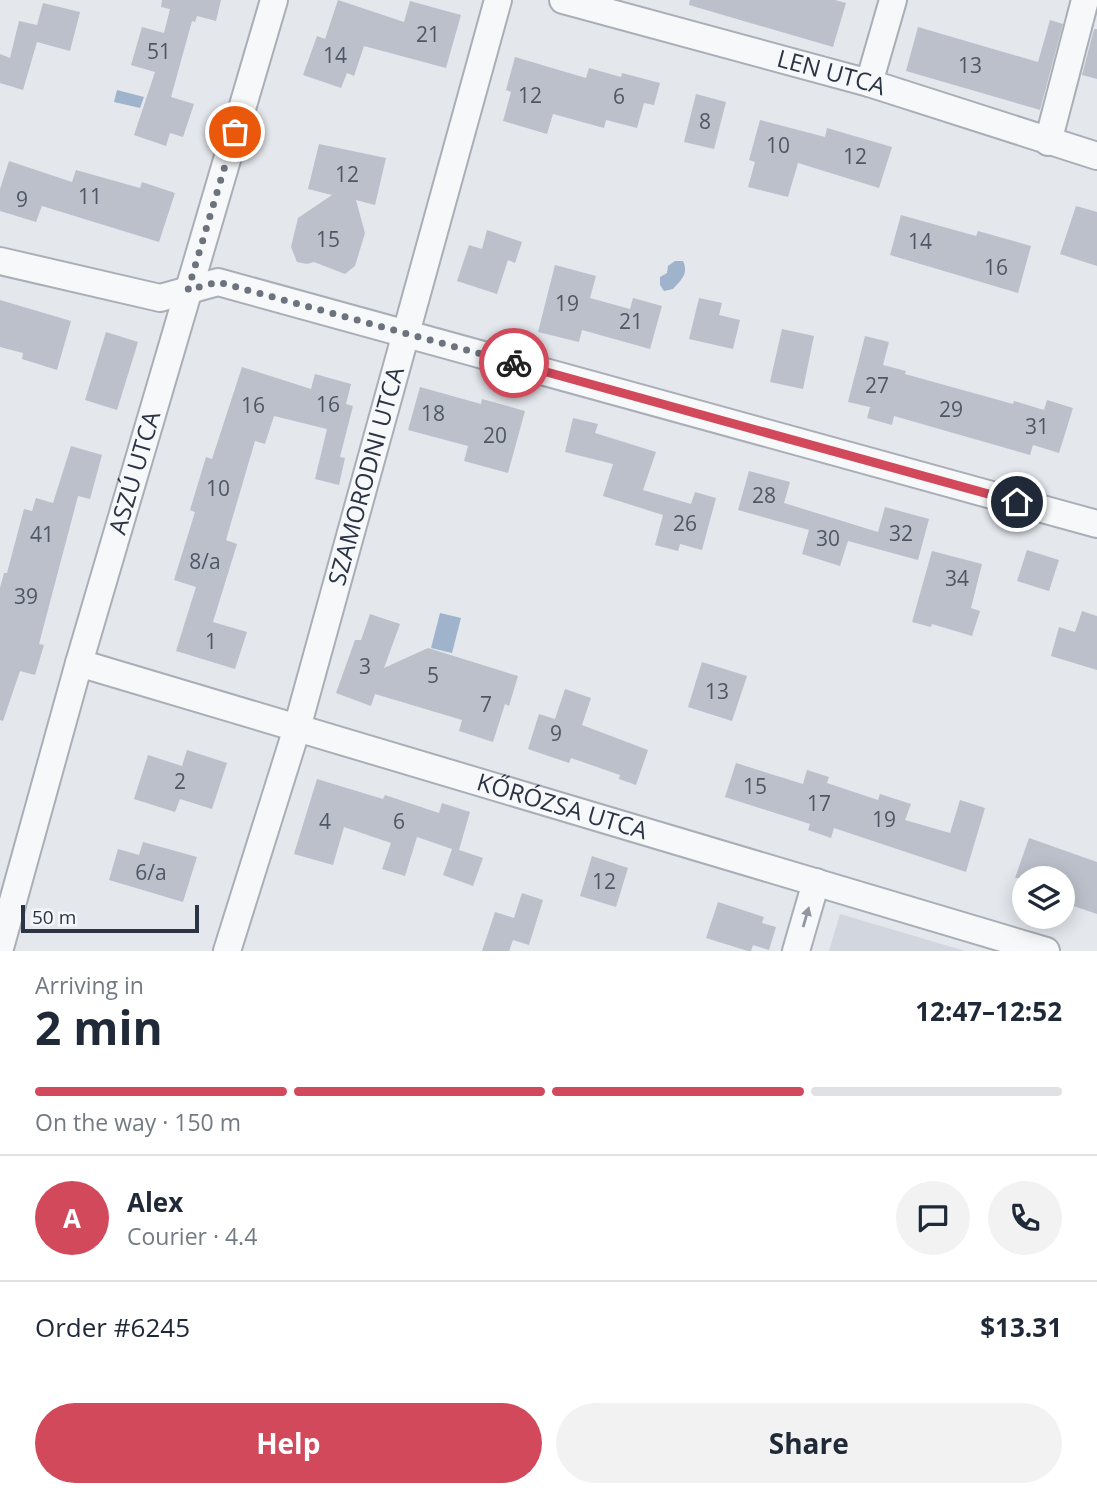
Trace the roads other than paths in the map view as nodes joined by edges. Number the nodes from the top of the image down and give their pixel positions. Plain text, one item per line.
1 (274, 0) edge
2 (498, 0) edge
3 (563, 0) edge
4 (893, 0) edge
5 (1084, 0) edge
6 (869, 83) junction
7 (1048, 142) junction
8 (1097, 156) edge
9 (0, 261) edge
10 (188, 290) junction
11 (405, 333) junction
12 (1097, 524) edge
13 (79, 663) junction
14 (297, 728) junction
15 (816, 882) junction
16 (0, 948) edge
17 (227, 951) edge
18 (796, 951) edge
19 (1046, 951) edge

1 - 10 street, ASZÚ UTCA
2 - 11 street, SZAMORODNI UTCA
3 - 6 street, LEN UTCA
4 - 6 street
5 - 7 street
6 - 7 street, LEN UTCA
7 - 8 street, LEN UTCA
9 - 10 street
10 - 11 street
10 - 13 street, ASZÚ UTCA
11 - 12 street
11 - 14 street, SZAMORODNI UTCA
13 - 14 street, KŐRÓZSA UTCA
13 - 16 street, ASZÚ UTCA
14 - 15 street, KŐRÓZSA UTCA
14 - 17 street, SZAMORODNI UTCA
18 -> 15 street
15 - 19 street, KŐRÓZSA UTCA

